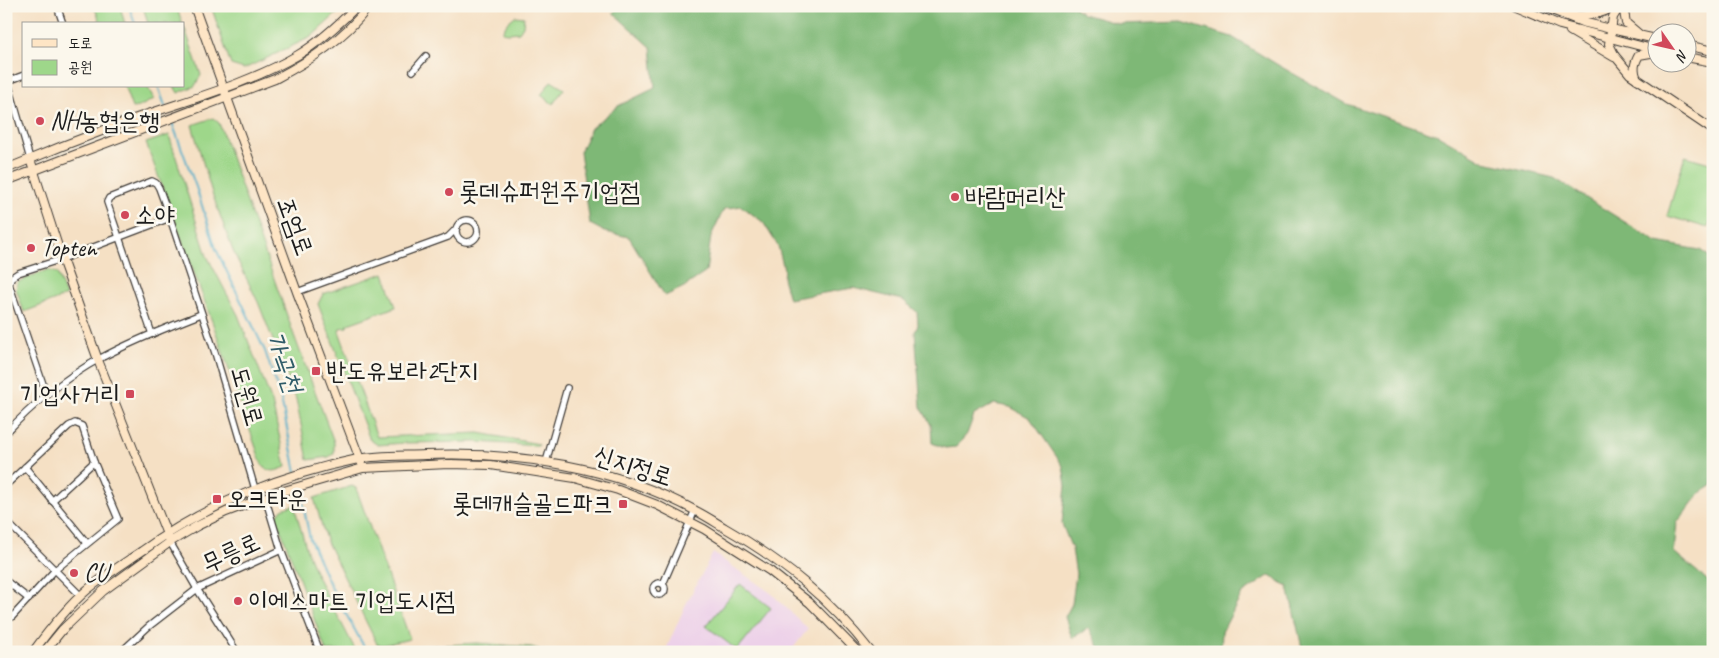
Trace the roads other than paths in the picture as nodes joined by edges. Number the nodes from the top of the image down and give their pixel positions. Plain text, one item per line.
1 (56, 6) edge
2 (194, 6) edge
3 (357, 6) edge
4 (1515, 6) edge
5 (1542, 6) edge
6 (1615, 6) edge
7 (1622, 6) edge
8 (367, 7) edge
9 (1562, 14) junction
10 (62, 22) edge
11 (1560, 25) junction
12 (1611, 30) junction
13 (1641, 35) junction
14 (1646, 36) edge
15 (1610, 38) junction
16 (1696, 47) edge
17 (1646, 48) edge
18 (1713, 51) edge
19 (1646, 54) edge
20 (426, 56) dead end
21 (1696, 59) edge
22 (1713, 62) edge
23 (1624, 68) junction
24 (413, 71) dead end
25 (22, 75) edge
26 (7, 78) edge
27 (1637, 79) junction
28 (223, 88) junction
29 (227, 98) junction
30 (1713, 130) edge
31 (30, 159) junction
32 (6, 169) edge
33 (34, 170) junction
34 (6, 181) edge
35 (170, 218) junction
36 (456, 229) junction
37 (448, 237) junction
38 (118, 238) junction
39 (460, 239) junction
40 (62, 259) junction
41 (297, 292) junction
42 (201, 314) junction
43 (152, 334) junction
44 (98, 360) junction
45 (568, 388) dead end
46 (47, 396) junction
47 (6, 433) edge
48 (360, 458) junction
49 (94, 462) junction
50 (546, 462) junction
51 (25, 467) junction
52 (363, 468) junction
53 (543, 473) junction
54 (6, 485) edge
55 (255, 489) junction
56 (265, 497) junction
57 (52, 501) junction
58 (695, 510) junction
59 (6, 520) edge
60 (690, 521) junction
61 (166, 533) junction
62 (170, 542) junction
63 (87, 543) junction
64 (281, 550) junction
65 (54, 570) junction
66 (6, 581) edge
67 (663, 584) dead end
68 (197, 590) junction
69 (81, 596) junction
70 (29, 599) junction
71 (12, 618) dead end
72 (33, 652) edge
73 (44, 652) edge
74 (121, 652) edge
75 (237, 652) edge
76 (320, 652) edge
77 (858, 652) edge
78 (871, 652) edge

1 - 10 street
2 - 28 street, 조엄로
3 - 28 street
4 - 11 street
5 - 9 street
6 - 9 street
7 - 12 street
7 - 13 street
8 - 29 street
9 - 12 street
11 - 15 street
11 - 23 street
12 - 13 street
12 - 15 street
13 - 14 street
15 - 17 street
15 - 23 street
16 - 18 street
19 - 27 street
20 - 24 street
21 - 22 street
23 - 27 street
25 - 26 street
26 - 31 street
27 - 30 street
28 - 29 street, 조엄로
28 - 31 street
29 - 33 street
29 - 41 street, 조엄로
31 - 32 street
31 - 33 street
33 - 34 street
33 - 40 street
35 - 38 street
35 - 38 street, 도원로
35 - 42 street, 도원로
36 - 37 street
36 - 39 street
36 - 39 street
37 - 39 street
37 - 41 street
38 - 40 street
38 - 43 street, 도원로
40 - 44 street
40 - 46 street
41 - 48 street, 조엄로
42 - 43 street
42 - 55 street, 도원로
43 - 44 street
44 - 46 street
44 - 61 street
45 - 50 street
46 - 47 street
48 - 50 street, 신지정로
48 - 52 street, 조엄로
48 - 55 street, 신지정로
49 - 51 street
49 - 57 street
49 - 63 street
50 - 53 street
50 - 58 street, 신지정로
51 - 54 street
51 - 57 street
52 - 53 street, 신지정로
52 - 56 street, 신지정로
53 - 60 street, 신지정로
55 - 61 street, 신지정로
56 - 62 street, 신지정로
56 - 64 street, 무릉로
57 - 63 street
58 - 60 street
58 - 78 street, 신지정로
59 - 65 street
60 - 67 street
60 - 77 street, 신지정로
61 - 62 street
61 - 69 street
62 - 68 street, 무릉로
62 - 73 street, 신지정로
63 - 65 street
64 - 68 street, 무릉로
64 - 76 street, 무릉로
65 - 69 street
65 - 70 street
66 - 70 street
68 - 74 street, 무릉로
68 - 75 street, 무릉로
69 - 72 street
70 - 71 street

